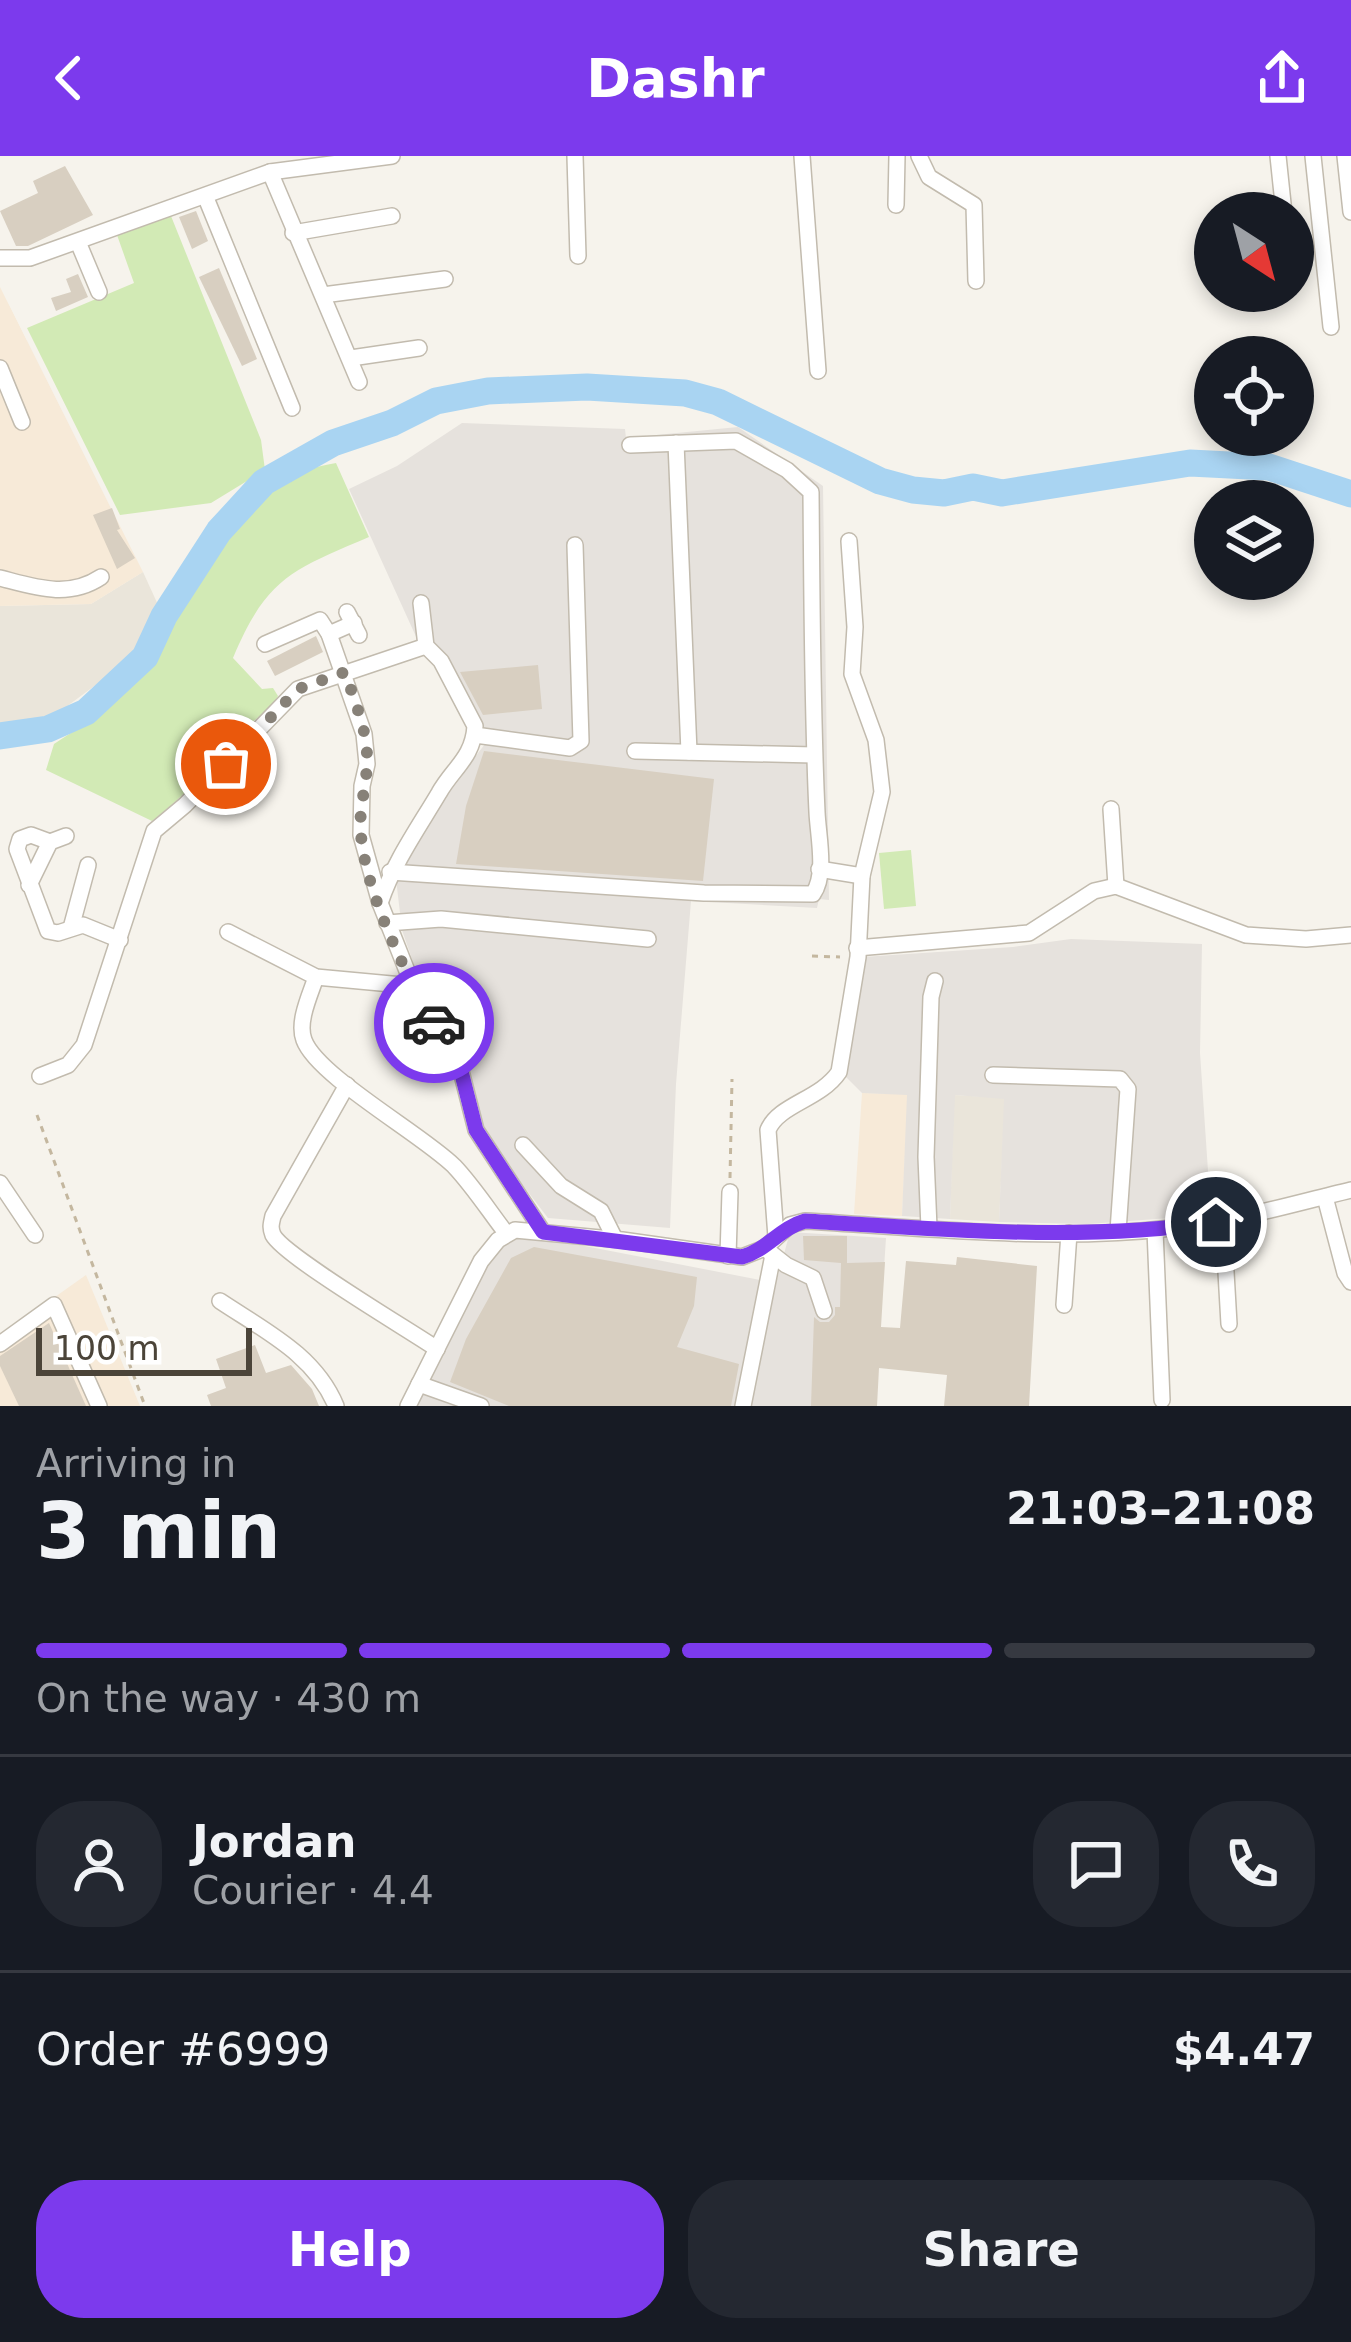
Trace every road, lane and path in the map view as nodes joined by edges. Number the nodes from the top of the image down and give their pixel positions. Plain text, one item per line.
1 (392, 156) edge
2 (574, 156) edge
3 (802, 156) edge
4 (897, 156) edge
5 (919, 156) edge
6 (1278, 156) edge
7 (1312, 156) edge
8 (1345, 156) edge
9 (270, 172) junction
10 (1282, 192) edge
11 (206, 198) junction
12 (896, 205) dead end
13 (1351, 212) edge
14 (392, 217) dead end
15 (293, 233) junction
16 (78, 242) junction
17 (578, 256) dead end
18 (0, 258) edge
19 (445, 279) dead end
20 (976, 281) dead end
21 (99, 292) dead end
22 (322, 295) junction
23 (1331, 327) dead end
24 (419, 348) dead end
25 (351, 358) junction
26 (0, 368) edge
27 (818, 371) dead end
28 (359, 382) dead end
29 (292, 408) dead end
30 (22, 422) dead end
31 (676, 443) junction
32 (630, 445) dead end
33 (849, 541) dead end
34 (575, 545) dead end
35 (101, 577) dead end
36 (0, 578) edge
37 (421, 603) dead end
38 (353, 623) dead end
39 (329, 634) junction
40 (265, 644) dead end
41 (426, 646) junction
42 (345, 672) junction
43 (475, 735) junction
44 (635, 751) dead end
45 (689, 752) junction
46 (814, 755) junction
47 (1111, 809) dead end
48 (88, 865) dead end
49 (819, 869) junction
50 (390, 872) junction
51 (862, 876) junction
52 (29, 885) junction
53 (1116, 886) junction
54 (380, 903) junction
55 (388, 923) junction
56 (71, 928) junction
57 (228, 932) dead end
58 (1351, 935) edge
59 (120, 940) junction
60 (648, 940) dead end
61 (858, 952) junction
62 (812, 956) dead end
63 (316, 977) junction
64 (935, 981) dead end
65 (413, 986) junction
66 (993, 1075) dead end
67 (40, 1076) dead end
68 (732, 1079) dead end
69 (347, 1085) junction
70 (37, 1115) dead end
71 (523, 1145) dead end
72 (0, 1183) edge
73 (1351, 1190) edge
74 (730, 1192) joint
75 (1325, 1196) junction
76 (1223, 1220) junction
77 (928, 1228) junction
78 (1155, 1230) junction
79 (1118, 1231) junction
80 (543, 1232) junction
81 (506, 1233) junction
82 (1069, 1233) junction
83 (35, 1235) dead end
84 (616, 1239) junction
85 (772, 1247) junction
86 (728, 1256) junction
87 (1351, 1282) edge
88 (220, 1301) dead end
89 (1064, 1305) dead end
90 (824, 1311) dead end
91 (1229, 1324) dead end
92 (0, 1343) edge
93 (437, 1348) junction
94 (419, 1384) junction
95 (1162, 1400) dead end
96 (99, 1406) edge
97 (145, 1406) edge
98 (336, 1406) edge
99 (408, 1406) edge
100 (481, 1406) edge
101 (743, 1406) edge

1 - 9 street
2 - 17 street
3 - 27 street
4 - 12 street
5 - 20 street
6 - 10 street
7 - 23 street
8 - 13 street
9 - 11 street
9 - 15 street
11 - 16 street
11 - 29 street
14 - 15 street
15 - 22 street
16 - 18 street
16 - 21 street
19 - 22 street
22 - 25 street
24 - 25 street
25 - 28 street
26 - 30 street
31 - 32 street
31 - 45 street
31 - 46 street
33 - 51 street
34 - 43 street
35 - 36 street
37 - 41 street
38 - 39 street
39 - 40 street
39 - 42 street
41 - 42 street
41 - 43 street
42 - 54 street
42 - 59 street
43 - 50 street
44 - 45 street
45 - 46 street
46 - 49 street
47 - 53 street
48 - 56 street
49 - 50 street
49 - 51 street
50 - 54 street
51 - 61 street
52 - 52 street
52 - 56 street
53 - 58 street
53 - 61 street
54 - 55 street
55 - 60 street
55 - 65 street
56 - 59 street
57 - 63 street
59 - 67 street
61 - 62 path
61 - 85 street
63 - 65 street
63 - 69 street
64 - 77 street
65 - 80 street
66 - 79 street
68 - 74 path
69 - 81 street
69 - 93 street
70 - 97 path
71 - 84 street
72 - 83 street
73 - 75 street
74 - 86 street
75 - 76 street
75 - 87 street
76 - 78 street
76 - 91 street
77 - 82 street
77 - 85 street
78 - 79 street
78 - 95 street
79 - 82 street
80 - 81 street
80 - 84 street
81 - 93 street
82 - 89 street
84 - 86 street
85 - 86 street
85 - 90 street
85 - 101 street
88 - 98 street
92 - 96 street
93 - 94 street
94 - 99 street
94 - 100 street

